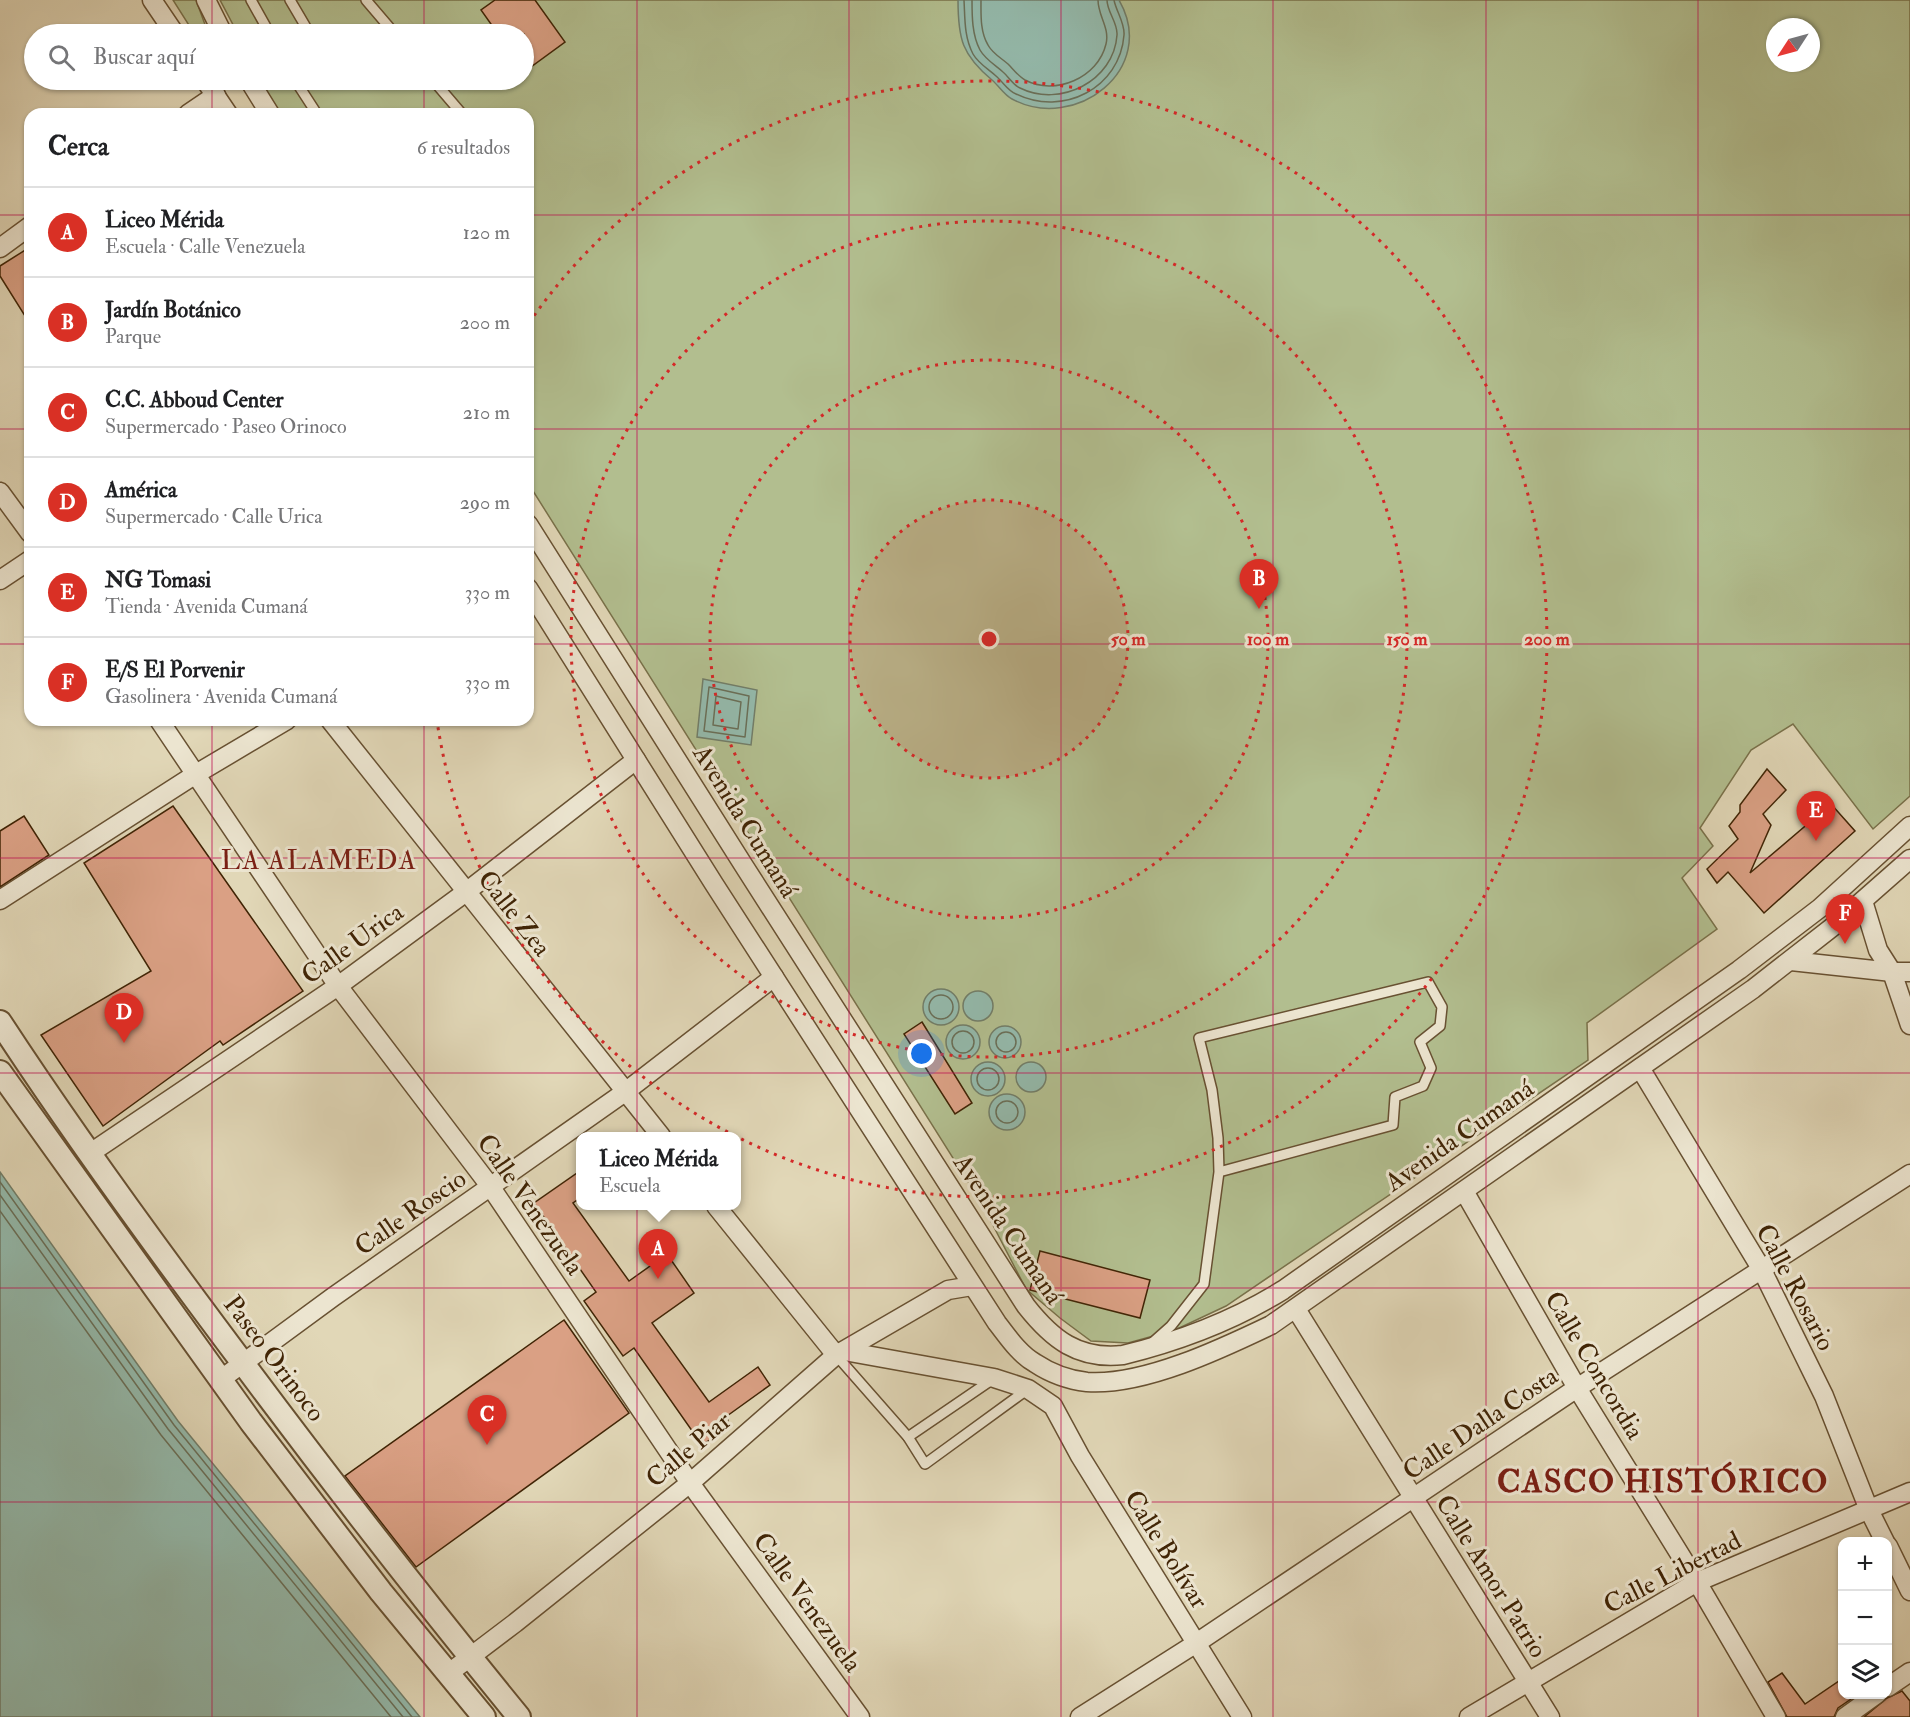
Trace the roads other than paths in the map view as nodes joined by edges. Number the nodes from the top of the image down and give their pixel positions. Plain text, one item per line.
1 (152, 0) edge
2 (206, 0) edge
3 (251, 0) edge
4 (290, 0) edge
5 (366, 0) edge
6 (168, 24) edge
7 (218, 24) edge
8 (264, 24) edge
9 (304, 24) edge
10 (386, 24) edge
11 (212, 90) edge
12 (255, 90) edge
13 (301, 90) edge
14 (442, 90) edge
15 (216, 95) junction
16 (197, 108) edge
17 (224, 108) edge
18 (266, 108) edge
19 (313, 108) edge
20 (457, 108) edge
21 (24, 230) edge
22 (0, 248) edge
23 (0, 492) edge
24 (24, 525) edge
25 (534, 534) edge
26 (24, 564) edge
27 (0, 580) edge
28 (534, 598) edge
29 (163, 726) edge
30 (277, 726) edge
31 (335, 726) edge
32 (636, 760) junction
33 (196, 774) junction
34 (1910, 826) edge
35 (1910, 859) edge
36 (466, 892) junction
37 (0, 900) edge
38 (1863, 901) junction
39 (1791, 961) junction
40 (1901, 972) edge
41 (774, 977) junction
42 (338, 986) junction
43 (0, 1022) edge
44 (1910, 1025) edge
45 (1640, 1068) junction
46 (0, 1072) edge
47 (625, 1092) junction
48 (657, 1132) edge
49 (89, 1154) junction
50 (1219, 1172) junction
51 (1910, 1174) edge
52 (490, 1186) junction
53 (1464, 1191) junction
54 (719, 1210) edge
55 (1762, 1270) junction
56 (972, 1286) junction
57 (1296, 1309) junction
58 (1144, 1350) junction
59 (840, 1353) junction
60 (244, 1364) junction
61 (994, 1378) junction
62 (220, 1380) junction
63 (1577, 1388) junction
64 (1028, 1389) junction
65 (908, 1437) junction
66 (690, 1483) junction
67 (1910, 1492) edge
68 (1413, 1498) junction
69 (1869, 1510) junction
70 (1882, 1537) edge
71 (1892, 1556) edge
72 (1697, 1582) junction
73 (1910, 1591) edge
74 (1195, 1644) junction
75 (470, 1656) junction
76 (1910, 1672) edge
77 (449, 1673) junction
78 (1527, 1681) junction
79 (1892, 1684) edge
80 (1871, 1699) edge
81 (484, 1717) edge
82 (519, 1717) edge
83 (860, 1717) edge
84 (1080, 1717) edge
85 (1242, 1717) edge
86 (1468, 1717) edge
87 (1550, 1717) edge
88 (1776, 1717) edge
89 (1845, 1717) edge

1 - 6 street
2 - 7 street
3 - 8 lane
4 - 9 lane
5 - 10 lane
11 - 15 street
12 - 18 street
13 - 19 lane
14 - 20 lane
15 - 16 street
15 - 17 street
21 - 22 street
23 - 24 street
25 - 58 street, Avenida Cumaná
26 - 27 street
28 - 32 street, Avenida Cumaná
29 - 33 street, Calle Venezuela
30 - 33 street
31 - 36 street, Calle Zea
32 - 36 street, Calle Urica
32 - 41 street, Avenida Cumaná
33 - 37 street
33 - 42 street, Calle Venezuela
34 - 58 street, Avenida Cumaná
35 - 38 street, Avenida Cumaná
36 - 42 street, Calle Urica
36 - 47 street, Calle Zea
38 - 39 street, Avenida Cumaná
38 - 40 street
39 - 40 street
39 - 45 street, Avenida Cumaná
40 - 44 street
41 - 47 street, Calle Roscio
41 - 56 street, Avenida Cumaná
42 - 49 street, Calle Urica
42 - 52 street, Calle Venezuela
43 - 49 street, Paseo Orinoco
45 - 53 street, Avenida Cumaná
45 - 55 street, Calle Rosario
46 - 62 street
47 - 48 street, Calle Zea
47 - 52 street, Calle Roscio
49 - 60 street, Paseo Orinoco
50 - 50 lane
50 - 58 lane
51 - 55 street, Calle Dalla Costa
52 - 60 street, Calle Roscio
52 - 66 street, Calle Venezuela
53 - 57 street, Avenida Cumaná
53 - 63 street, Calle Concordia
54 - 59 street
55 - 63 street, Calle Dalla Costa
55 - 69 street, Calle Rosario
56 - 57 street, Avenida Cumaná
56 - 59 street, Calle Piar
57 - 68 street, Calle Amor Patrio
59 - 61 street
59 - 65 lane
59 - 66 street, Calle Piar
60 - 62 street, Calle Roscio
60 - 75 street, Paseo Orinoco
61 - 64 street
61 - 65 lane
62 - 77 street
63 - 68 street, Calle Dalla Costa
63 - 72 street, Calle Concordia
64 - 65 lane
64 - 74 street, Calle Bolívar
66 - 75 street, Calle Piar
66 - 83 street, Calle Venezuela
67 - 69 street, Calle Libertad
68 - 74 street, Calle Dalla Costa
68 - 78 street, Calle Amor Patrio
69 - 70 street, Calle Rosario
69 - 72 street, Calle Libertad
71 - 73 street
72 - 78 street, Calle Libertad
72 - 88 street, Calle Concordia
74 - 84 street, Calle Dalla Costa
74 - 85 street, Calle Bolívar
75 - 77 street, Calle Piar
75 - 82 street, Paseo Orinoco
76 - 79 street
77 - 81 street
78 - 86 street, Calle Libertad
78 - 87 street, Calle Amor Patrio
80 - 89 street

